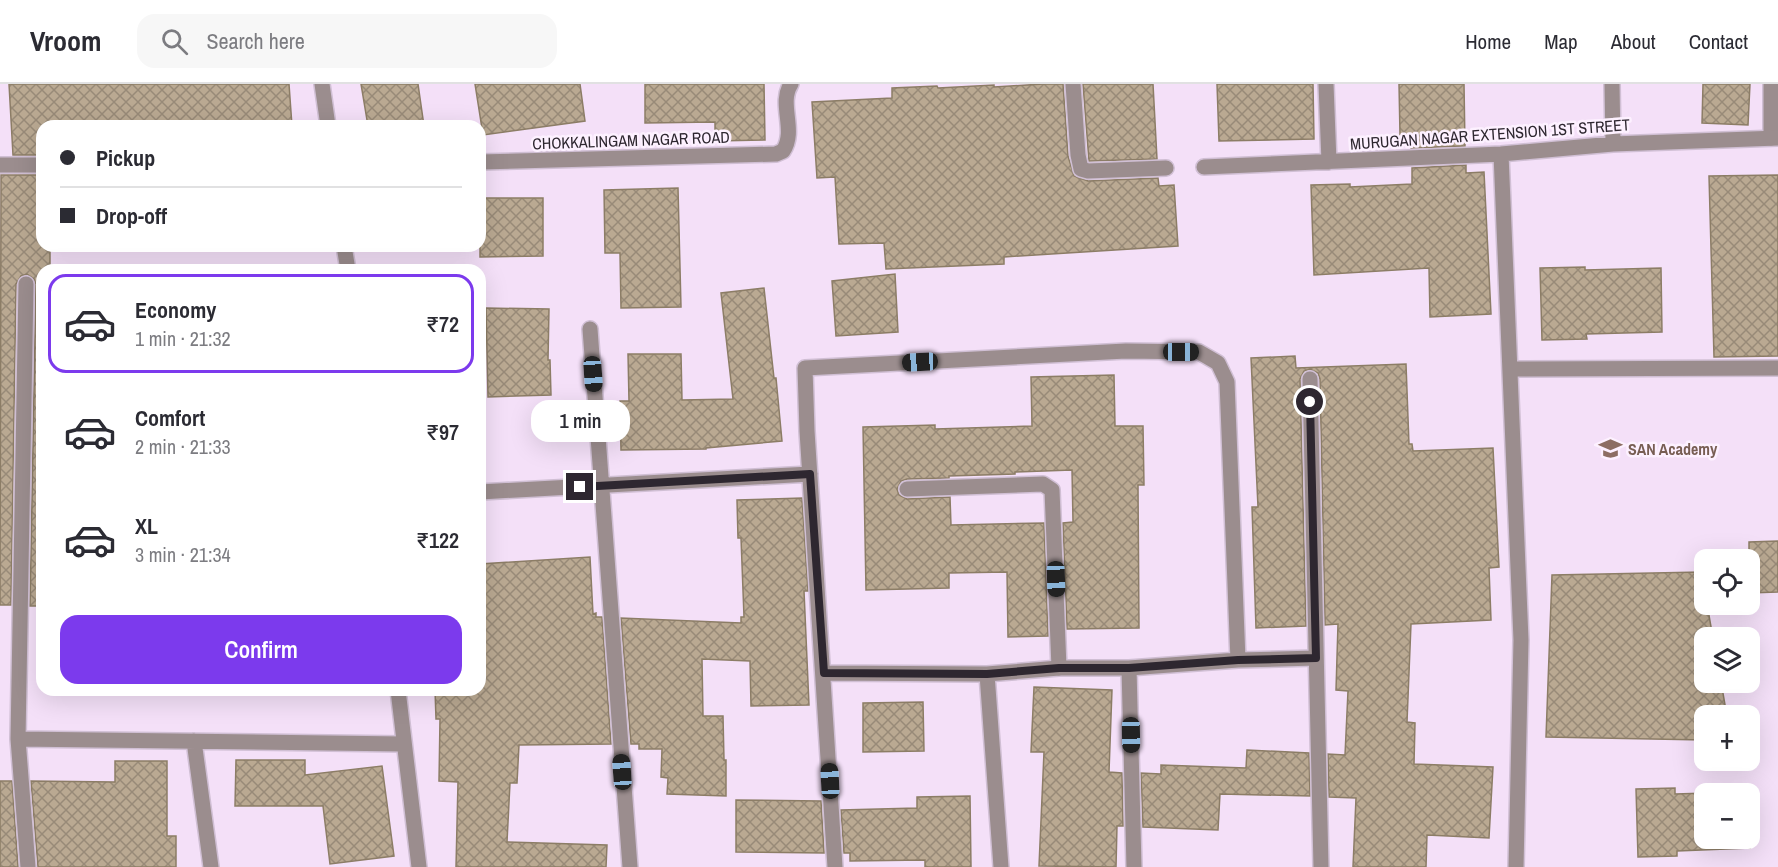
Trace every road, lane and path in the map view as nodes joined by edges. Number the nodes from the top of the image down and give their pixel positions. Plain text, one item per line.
1 (322, 84) edge
2 (791, 84) edge
3 (1073, 84) edge
4 (1326, 84) edge
5 (1612, 84) edge
6 (1771, 84) edge
7 (327, 120) edge
8 (1775, 138) edge
9 (1613, 144) junction
10 (1501, 154) junction
11 (486, 162) edge
12 (1329, 162) junction
13 (0, 165) edge
14 (36, 165) edge
15 (1204, 167) dead end
16 (1166, 168) dead end
17 (26, 284) dead end
18 (590, 329) dead end
19 (1778, 368) edge
20 (1510, 369) junction
21 (1310, 379) dead end
22 (810, 474) junction
23 (600, 485) junction
24 (907, 489) dead end
25 (486, 492) edge
26 (1316, 658) junction
27 (1238, 660) junction
28 (1059, 668) junction
29 (1129, 668) junction
30 (824, 673) junction
31 (987, 674) junction
32 (399, 696) edge
33 (18, 739) junction
34 (194, 741) junction
35 (403, 744) junction
36 (28, 867) edge
37 (211, 867) edge
38 (419, 867) edge
39 (630, 867) edge
40 (835, 867) edge
41 (1001, 867) edge
42 (1134, 867) edge
43 (1321, 867) edge
44 (1516, 867) edge

1 - 7 street
2 - 11 street, CHOKKALINGAM NAGAR ROAD
3 - 16 street
4 - 12 street
5 - 9 street
6 - 8 street
8 - 9 street, MURUGAN NAGAR EXTENSION 1ST STREET
9 - 10 street, MURUGAN NAGAR EXTENSION 1ST STREET
10 - 12 street, MURUGAN NAGAR EXTENSION 1ST STREET
10 - 20 street
12 - 15 street, MURUGAN NAGAR EXTENSION 1ST STREET
13 - 14 street
17 - 33 street
18 - 23 street
19 - 20 street
20 - 44 street
21 - 26 street
22 - 23 street
22 - 27 street
22 - 30 street
23 - 25 street
23 - 39 street
24 - 28 street
26 - 27 street
26 - 43 street
27 - 29 street
28 - 29 street
28 - 31 street
29 - 42 street
30 - 31 street
30 - 40 street
31 - 41 street
32 - 35 street
33 - 34 street
33 - 36 street
34 - 35 street
34 - 37 street
35 - 38 street

